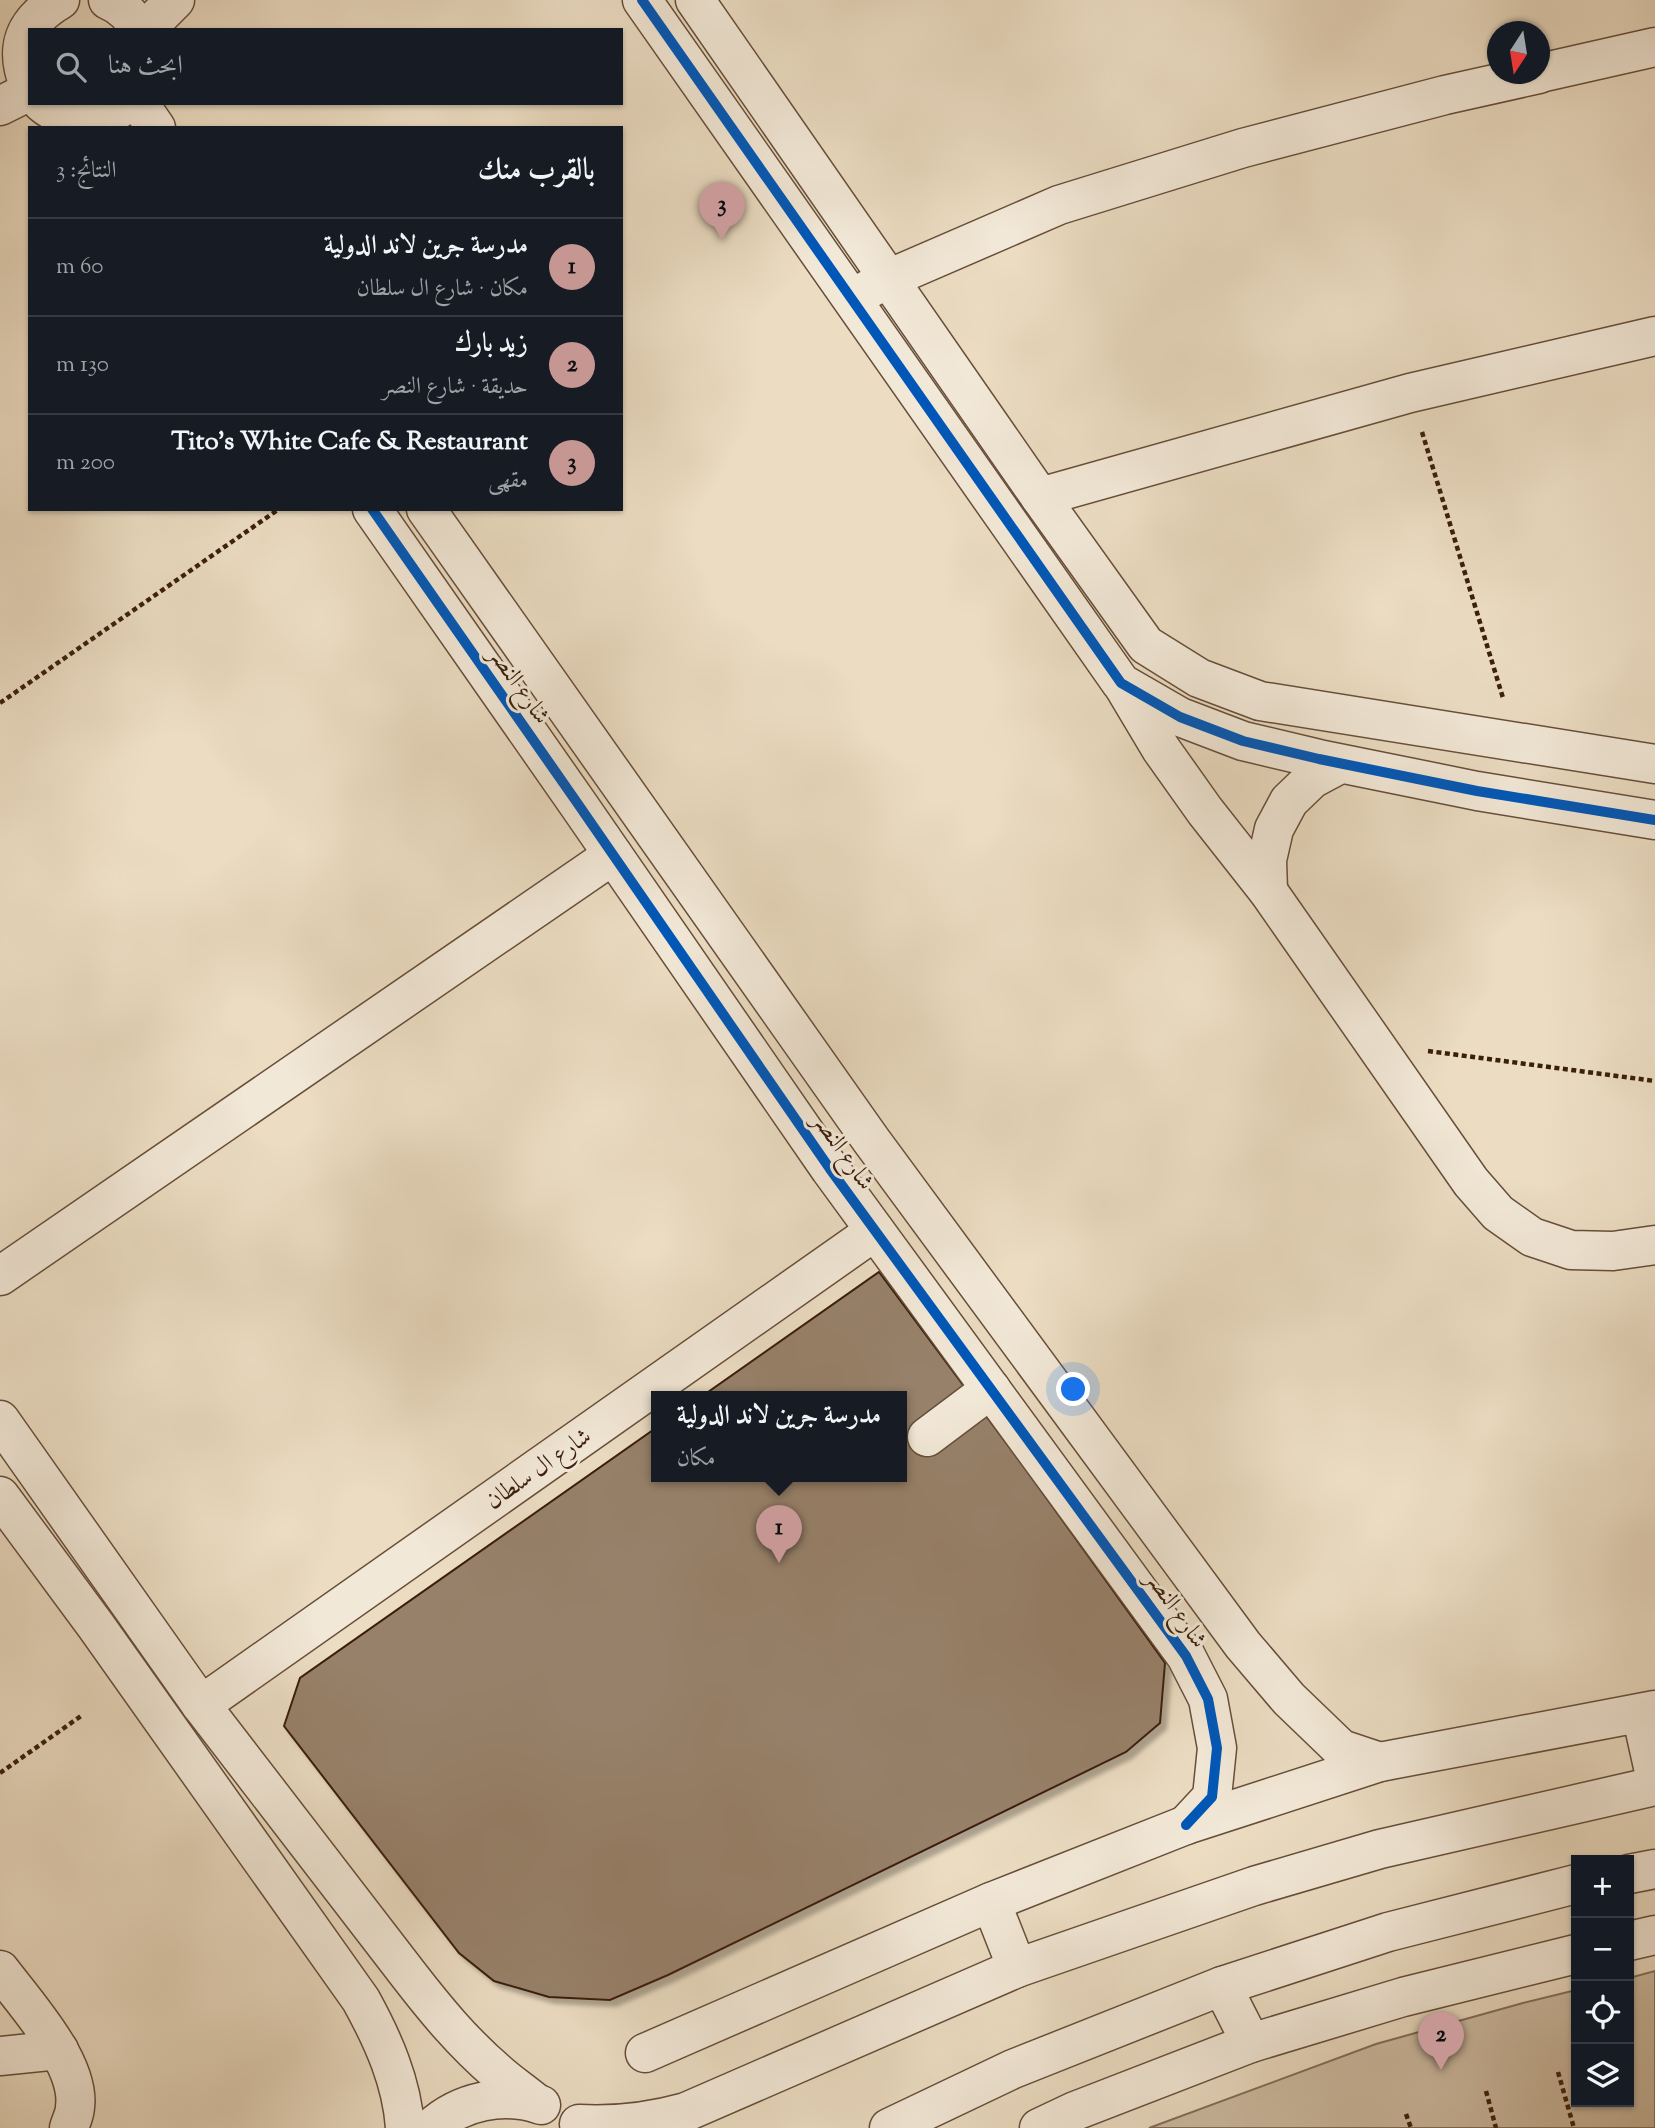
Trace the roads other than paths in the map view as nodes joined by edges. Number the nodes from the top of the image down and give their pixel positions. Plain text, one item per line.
1 (60, 0) edge
2 (108, 0) edge
3 (175, 0) edge
4 (642, 0) edge
5 (695, 0) edge
6 (141, 28) edge
7 (145, 28) edge
8 (14, 37) edge
9 (1655, 47) edge
10 (1550, 71) edge
11 (1494, 84) edge
12 (28, 85) edge
13 (28, 91) edge
14 (45, 105) edge
15 (140, 105) edge
16 (0, 106) edge
17 (112, 116) edge
18 (155, 126) edge
19 (888, 279) junction
20 (851, 299) junction
21 (1655, 336) edge
22 (1040, 497) junction
23 (426, 511) edge
24 (385, 514) edge
25 (1169, 659) junction
26 (1121, 683) junction
27 (1340, 764) junction
28 (1655, 764) edge
29 (615, 777) junction
30 (578, 804) junction
31 (1655, 820) edge
32 (613, 855) junction
33 (1268, 891) junction
34 (870, 1140) junction
35 (830, 1169) junction
36 (876, 1231) junction
37 (1655, 1245) edge
38 (0, 1276) edge
39 (991, 1389) junction
40 (0, 1420) edge
41 (927, 1437) dead end
42 (0, 1496) edge
43 (127, 1598) junction
44 (96, 1626) junction
45 (201, 1704) junction
46 (1648, 1712) edge
47 (1380, 1762) junction
48 (1655, 1776) edge
49 (1655, 1786) edge
50 (1186, 1825) junction
51 (1655, 1868) edge
52 (1634, 1873) edge
53 (1571, 1886) edge
54 (991, 1902) junction
55 (1655, 1936) edge
56 (1634, 1940) edge
57 (1571, 1955) edge
58 (1017, 1968) junction
59 (0, 1970) edge
60 (1222, 1986) junction
61 (1251, 2043) junction
62 (59, 2050) junction
63 (645, 2053) dead end
64 (0, 2056) edge
65 (536, 2103) junction
66 (703, 2115) edge
67 (580, 2126) edge
68 (69, 2128) edge
69 (405, 2128) edge
70 (431, 2128) edge
71 (889, 2128) edge
72 (1039, 2128) edge

1 - 8 street
2 - 6 street
3 - 7 street
4 - 20 street
5 - 19 street
8 - 12 street
9 - 10 street
11 - 19 street
13 - 16 street
14 - 17 street
15 - 18 street
19 - 20 street
19 - 22 street
20 - 26 street
21 - 22 street
22 - 25 street
23 - 29 street, شارع النصر
24 - 30 street, شارع النصر
25 - 26 street
25 - 28 street
26 - 27 street
26 - 33 street
27 - 31 street
27 - 33 street
29 - 30 street
29 - 34 street, شارع النصر
30 - 32 street, شارع النصر
32 - 35 street, شارع النصر
32 - 38 street
33 - 37 street
34 - 35 street
34 - 47 street, شارع النصر
35 - 36 street, شارع النصر
36 - 39 street, شارع النصر
36 - 45 street, شارع ال سلطان
39 - 41 street
39 - 50 street, شارع النصر
40 - 43 street
42 - 44 street
43 - 44 street
43 - 45 street
44 - 69 street
45 - 65 street
46 - 47 street
46 - 48 street
47 - 50 street
49 - 58 street
50 - 54 street
51 - 52 street
53 - 60 street
54 - 58 street
54 - 63 street
55 - 56 street
57 - 61 street
58 - 66 street
59 - 62 street
60 - 61 street
60 - 71 street
61 - 72 street
62 - 64 street
62 - 68 street
65 - 67 street
65 - 70 street
66 - 67 street

